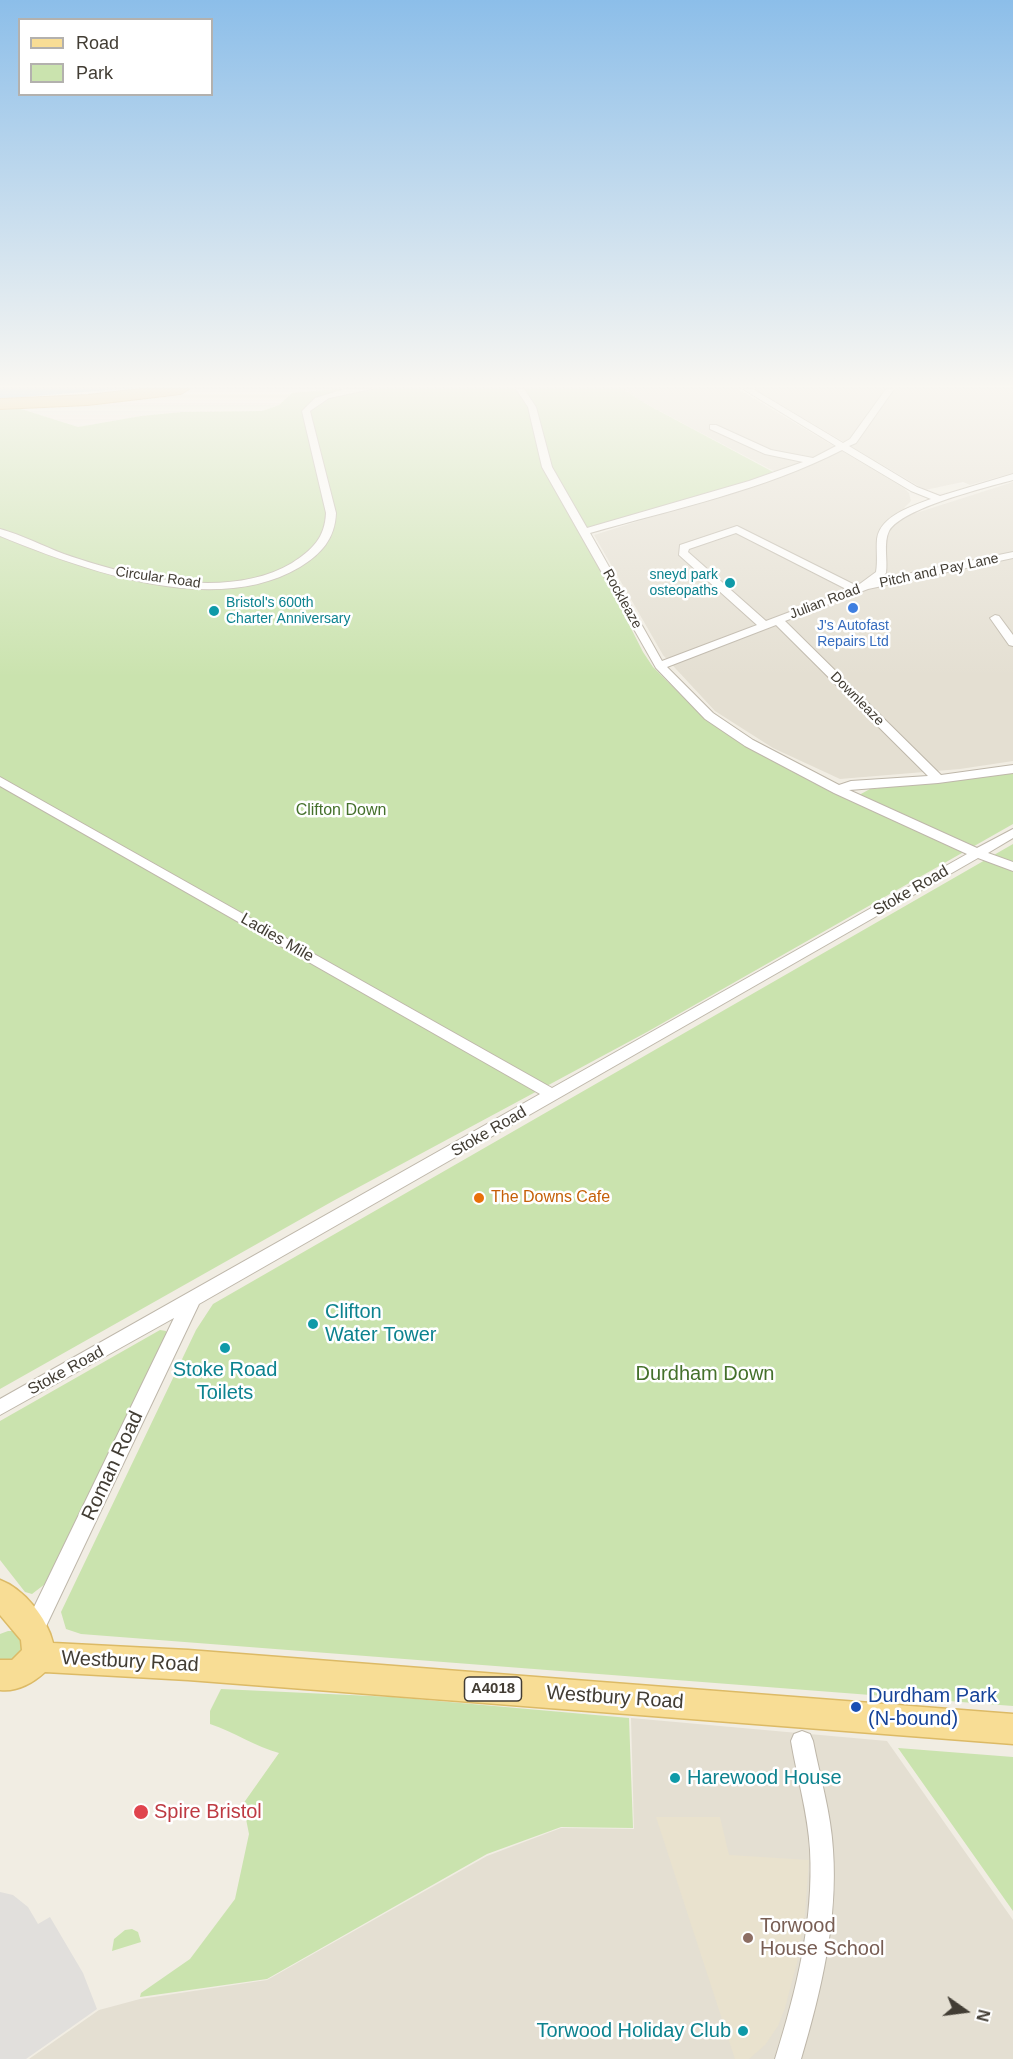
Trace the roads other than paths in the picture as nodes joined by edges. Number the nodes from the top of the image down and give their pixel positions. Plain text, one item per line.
1 (324, 485) edge
2 (557, 485) edge
3 (745, 485) edge
4 (908, 485) edge
5 (987, 485) edge
6 (914, 489) junction
7 (940, 500) junction
8 (917, 507) junction
9 (0, 532) edge
10 (584, 532) junction
11 (1013, 555) edge
12 (861, 588) junction
13 (995, 618) dead end
14 (777, 620) junction
15 (764, 625) junction
16 (1013, 644) edge
17 (660, 666) junction
18 (1013, 769) edge
19 (938, 779) junction
20 (0, 781) edge
21 (838, 790) junction
22 (1013, 833) edge
23 (977, 854) junction
24 (1013, 867) edge
25 (553, 1095) junction
26 (192, 1299) junction
27 (0, 1408) edge
28 (0, 1594) edge
29 (21, 1662) edge
30 (1013, 1729) edge
31 (801, 1741) dead end
32 (788, 2059) edge

1 - 9 street, Circular Road
2 - 10 street
3 - 10 street
4 - 6 street
5 - 7 street, Julian Road
6 - 7 street
6 - 8 street
7 - 8 street, Julian Road
8 - 12 street, Julian Road
10 - 17 street, Rockleaze
11 - 12 street, Pitch and Pay Lane
12 - 14 street, Julian Road
12 - 15 street
13 - 16 street
14 - 15 street, Julian Road
14 - 19 street, Downleaze
15 - 17 street, Julian Road
17 - 21 street
18 - 19 street
19 - 21 street
20 - 25 street, Ladies Mile
21 - 23 street
22 - 23 street, Stoke Road
23 - 24 street
23 - 25 street, Stoke Road
25 - 26 street, Stoke Road
26 - 27 street, Stoke Road
26 - 29 street, Roman Road
28 - 29 main road
29 - 30 main road, Westbury Road / A4018
31 - 32 street

